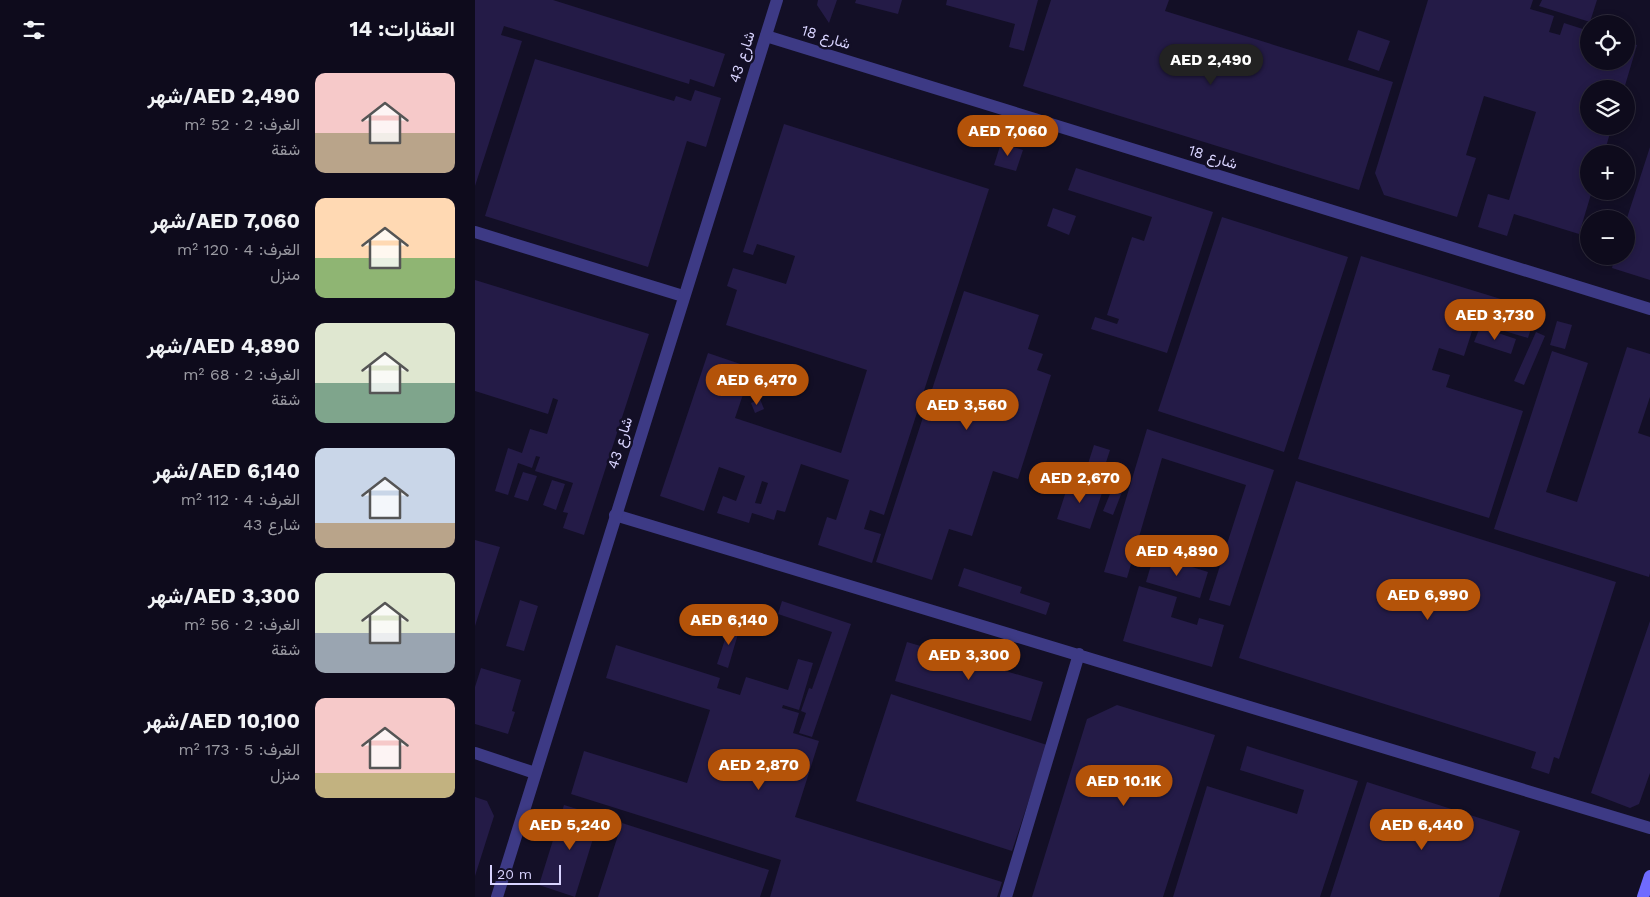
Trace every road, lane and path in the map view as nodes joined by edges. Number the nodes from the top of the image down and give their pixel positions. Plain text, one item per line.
1 (777, 0) edge
2 (765, 36) junction
3 (475, 232) edge
4 (683, 296) junction
5 (1650, 309) edge
6 (615, 515) junction
7 (1079, 654) junction
8 (475, 753) edge
9 (535, 772) junction
10 (1650, 828) edge
11 (1650, 876) edge
12 (497, 897) edge
13 (1006, 897) edge
14 (1643, 897) edge

1 - 2 street, شارع 43
2 - 4 street, شارع 43
2 - 5 street, شارع 18
3 - 4 street
4 - 6 street, شارع 43
6 - 7 street
6 - 9 street, شارع 43
7 - 10 street
7 - 13 street
8 - 9 street
9 - 12 street, شارع 43
11 - 14 main road

